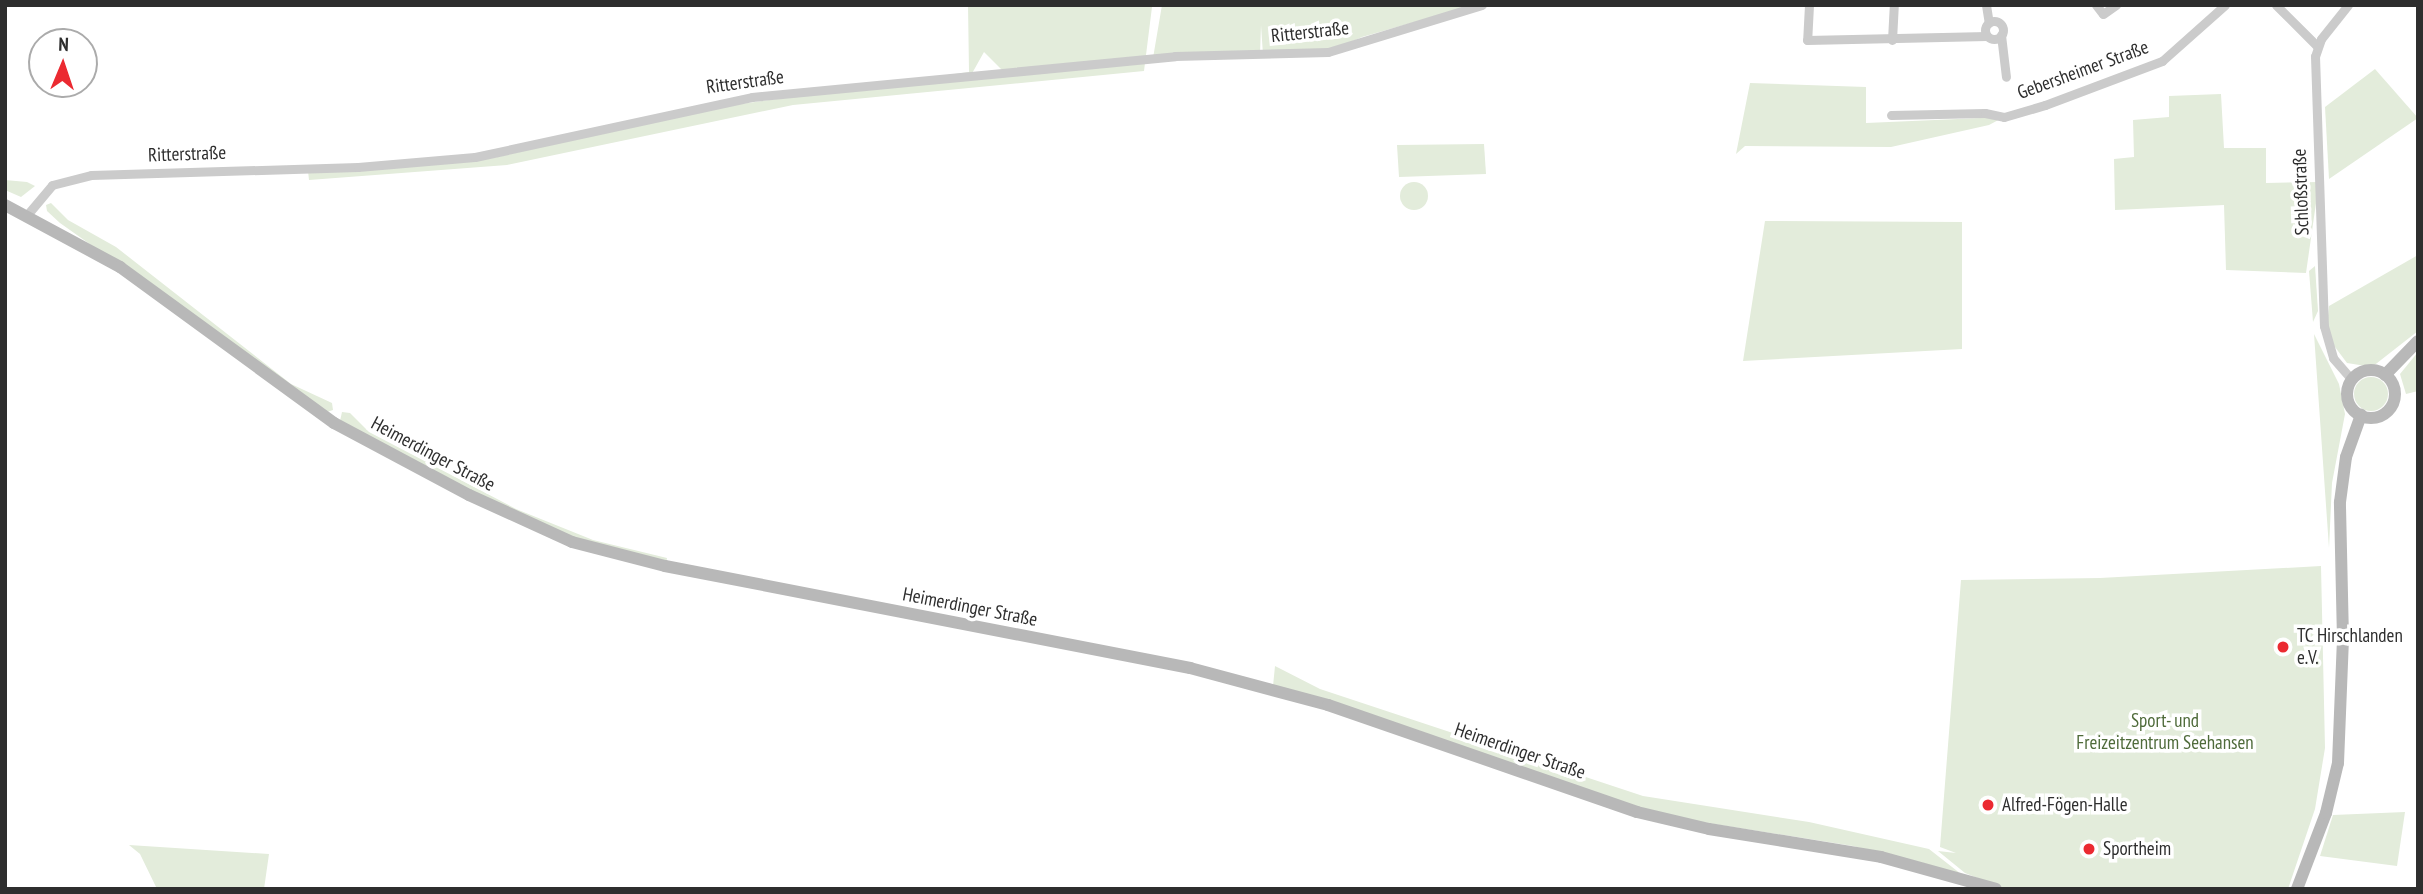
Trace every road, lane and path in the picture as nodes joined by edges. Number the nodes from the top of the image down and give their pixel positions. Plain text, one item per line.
1 (1482, 5) edge
2 (1809, 5) edge
3 (1894, 5) edge
4 (1986, 5) edge
5 (2096, 5) edge
6 (2225, 5) edge
7 (2276, 5) edge
8 (2348, 5) edge
9 (2115, 6) edge
10 (1989, 23) junction
11 (2001, 35) junction
12 (1987, 36) junction
13 (1892, 40) junction
14 (2317, 46) junction
15 (2006, 77) dead end
16 (1891, 116) dead end
17 (5, 205) edge
18 (27, 215) junction
19 (2418, 341) edge
20 (2385, 375) junction
21 (2352, 380) junction
22 (2361, 415) junction
23 (1996, 889) edge
24 (2297, 889) edge

1 - 18 street, Ritterstraße
2 - 13 street
3 - 13 street
4 - 10 street
5 - 9 street
6 - 16 street, Gebersheimer Straße
7 - 14 street
8 - 14 street
10 - 11 street
10 - 12 street
11 - 12 street
11 - 15 street
12 - 13 street
14 - 21 street, Schloßstraße
17 - 18 main road, Heimerdinger Straße
18 - 23 main road, Heimerdinger Straße
19 - 20 main road
20 - 21 main road
20 - 22 main road
21 - 22 main road
22 - 24 main road

